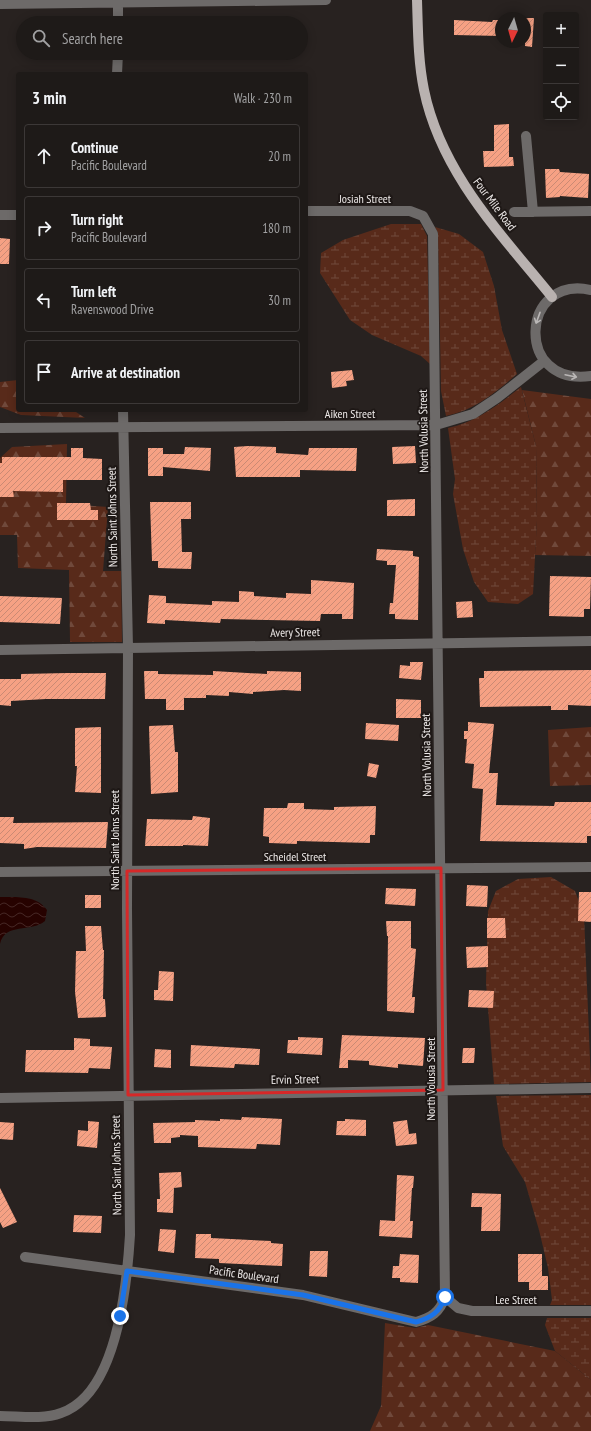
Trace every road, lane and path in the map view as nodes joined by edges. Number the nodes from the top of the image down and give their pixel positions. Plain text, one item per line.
1 (326, 0) edge
2 (417, 0) edge
3 (118, 1) edge
4 (0, 4) edge
5 (118, 16) edge
6 (118, 60) edge
7 (118, 72) edge
8 (526, 136) dead end
9 (308, 211) edge
10 (591, 211) edge
11 (514, 212) dead end
12 (533, 212) junction
13 (0, 215) edge
14 (16, 215) edge
15 (422, 216) joint
16 (591, 290) edge
17 (552, 297) junction
18 (544, 361) junction
19 (591, 376) edge
20 (123, 412) edge
21 (436, 425) junction
22 (123, 427) junction
23 (0, 428) edge
24 (591, 641) edge
25 (438, 643) junction
26 (128, 648) junction
27 (0, 650) edge
28 (591, 867) edge
29 (441, 868) junction
30 (127, 871) junction
31 (0, 872) edge
32 (591, 1088) edge
33 (443, 1090) junction
34 (128, 1094) junction
35 (0, 1098) edge
36 (25, 1257) dead end
37 (127, 1271) junction
38 (445, 1297) junction
39 (591, 1311) edge
40 (0, 1416) edge

1 - 3 street
2 - 17 main road, Four Mile Road
3 - 4 street
3 - 5 street
6 - 7 street
8 - 12 street
9 - 15 street, Josiah Street
10 - 12 street
11 - 12 street
13 - 14 street
15 - 21 street, North Volusia Street
16 - 17 street
17 -> 18 street
18 -> 19 street
18 - 21 street, Aiken Street
20 - 22 street, North Saint Johns Street
21 - 22 street, Aiken Street
21 - 25 street, North Volusia Street
22 - 23 street, Aiken Street
22 - 26 street, North Saint Johns Street
24 - 25 street, Avery Street
25 - 26 street, Avery Street
25 - 29 street, North Volusia Street
26 - 27 street, Avery Street
26 - 30 street, North Saint Johns Street
28 - 29 street, Scheidel Street
29 - 30 street, Scheidel Street
29 - 33 street, North Volusia Street
30 - 31 street, Scheidel Street
30 - 34 street, North Saint Johns Street
32 - 33 street, Ervin Street
33 - 34 street, Ervin Street
33 - 38 street, North Volusia Street
34 - 35 street, Ervin Street
34 - 37 street, North Saint Johns Street
36 - 37 street, Pacific Boulevard
37 - 38 street, Pacific Boulevard
37 - 40 street, North Saint Johns Street
38 - 39 street, Lee Street

